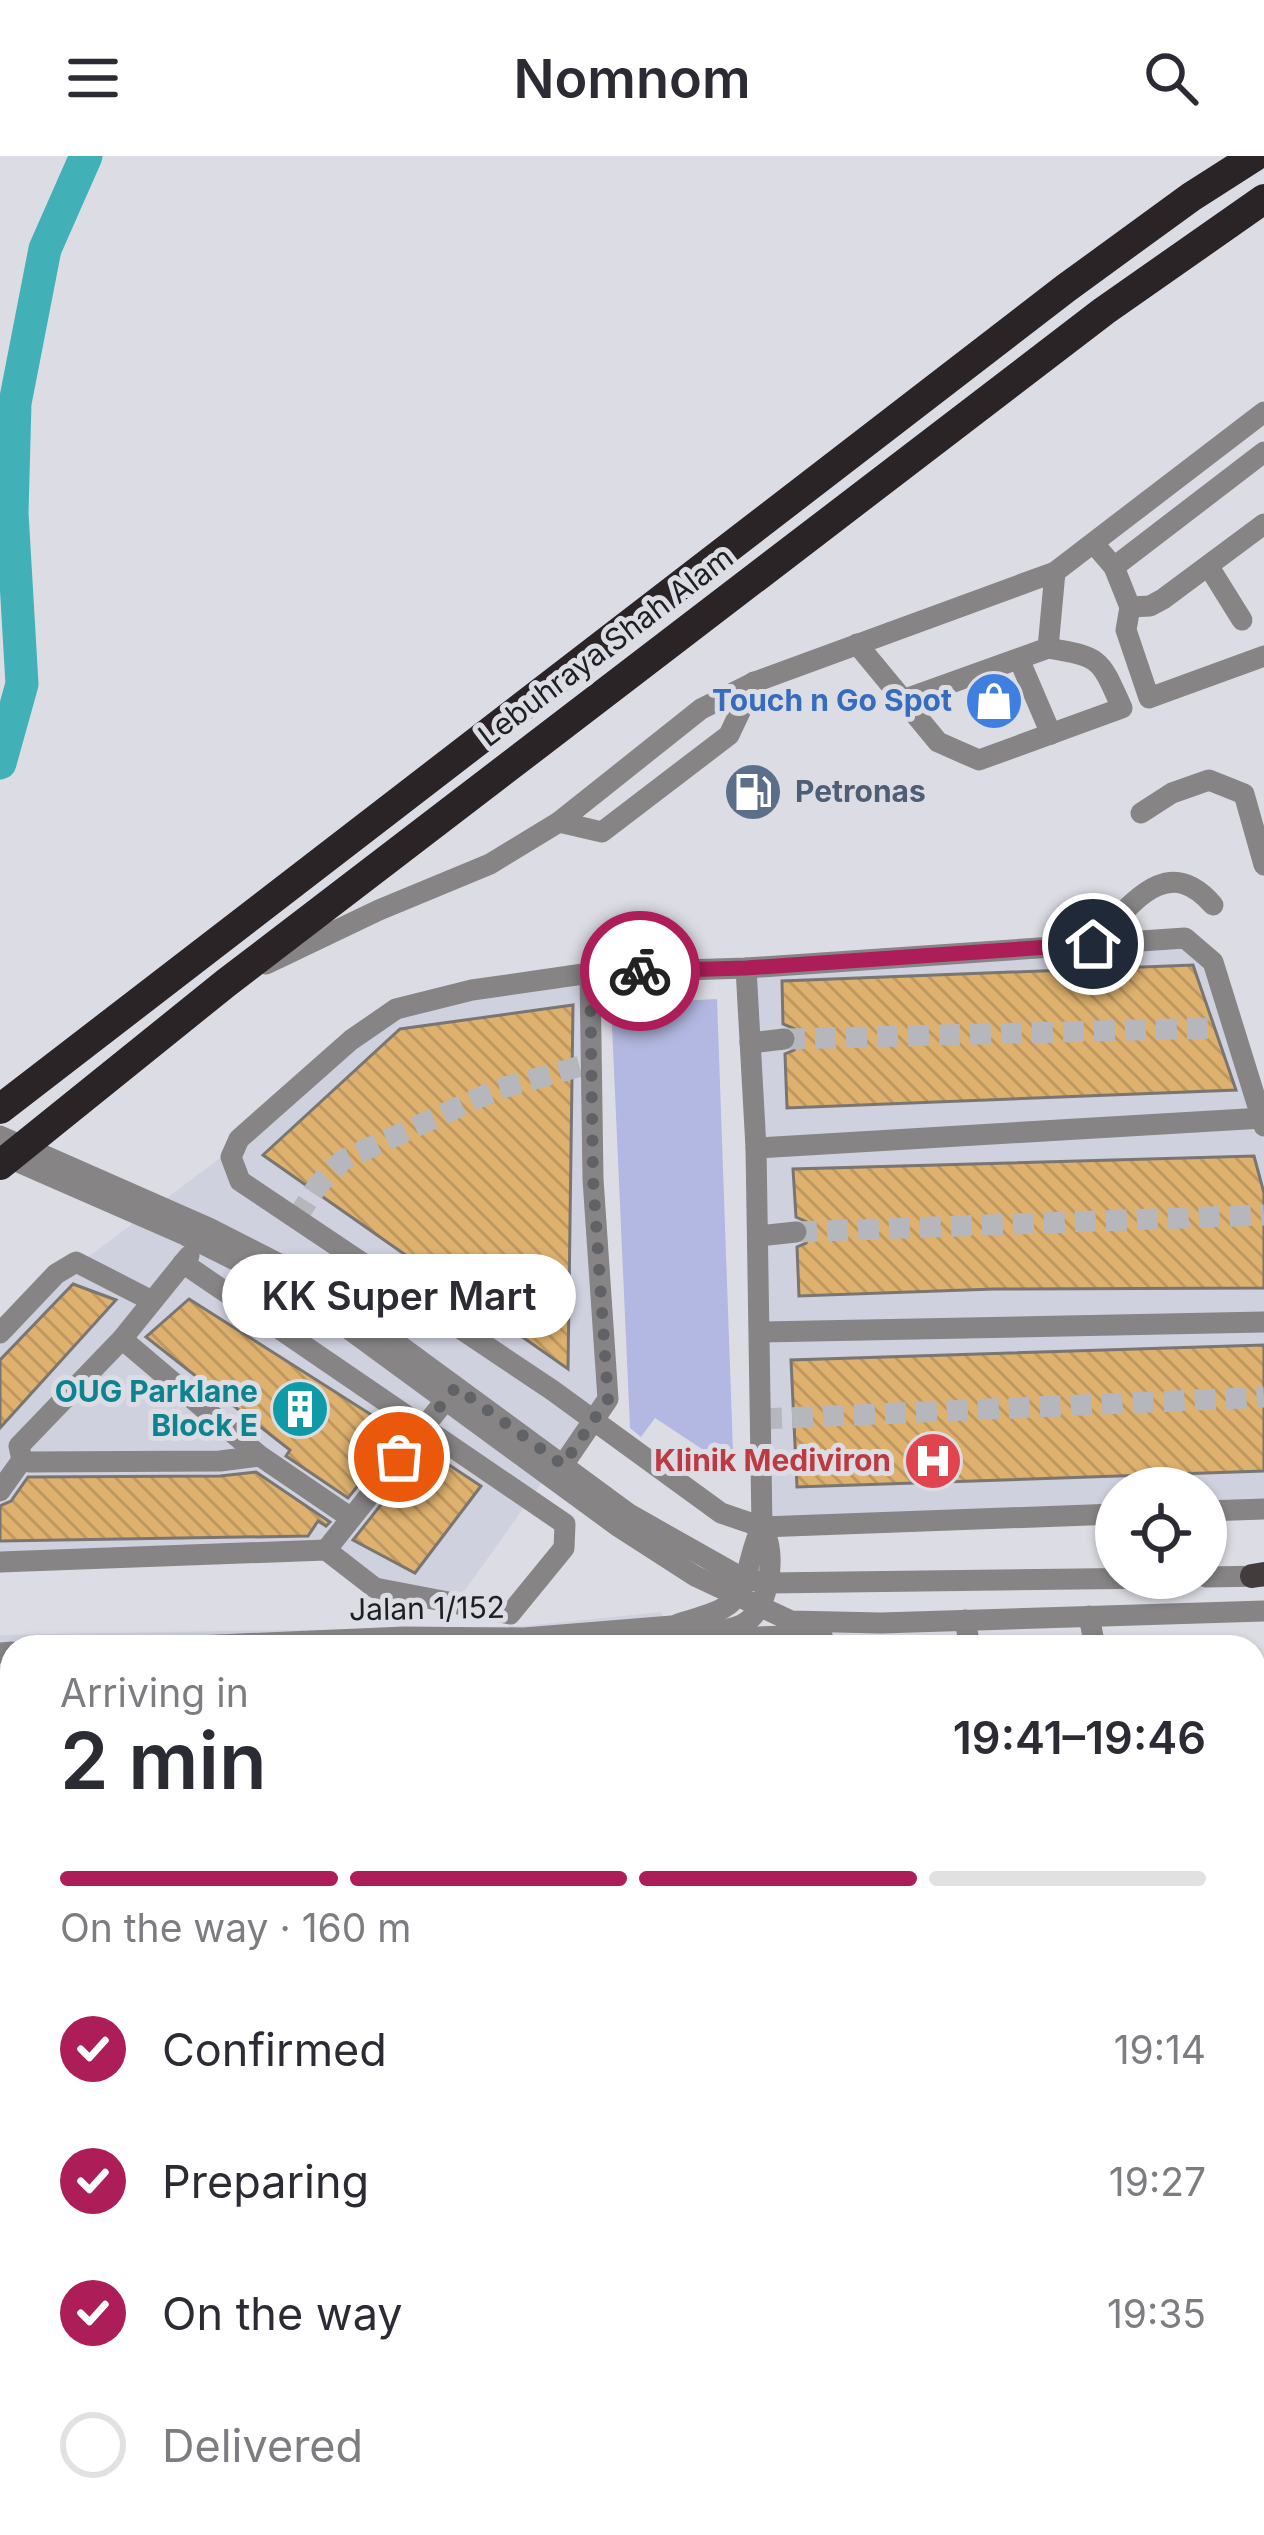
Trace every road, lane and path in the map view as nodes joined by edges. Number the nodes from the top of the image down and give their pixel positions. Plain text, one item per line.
1 (1256, 156) edge
2 (1264, 199) edge
3 (1264, 412) edge
4 (1264, 452) edge
5 (1264, 524) edge
6 (1094, 545) junction
7 (1114, 567) junction
8 (1209, 567) junction
9 (1055, 572) junction
10 (1130, 607) junction
11 (1242, 620) dead end
12 (857, 644) junction
13 (1048, 649) junction
14 (1264, 656) edge
15 (1019, 659) junction
16 (754, 682) junction
17 (903, 700) junction
18 (1051, 734) junction
19 (1141, 813) dead end
20 (559, 822) junction
21 (1264, 865) edge
22 (1214, 905) dead end
23 (1093, 944) junction
24 (746, 968) junction
25 (590, 973) junction
26 (226, 983) junction
27 (784, 1039) tunnel mouth
28 (750, 1043) junction
29 (12, 1094) edge
30 (0, 1109) edge
31 (1263, 1122) edge
32 (0, 1136) edge
33 (756, 1148) junction
34 (0, 1154) edge
35 (0, 1165) edge
36 (796, 1232) tunnel mouth
37 (193, 1233) junction
38 (758, 1236) junction
39 (184, 1263) junction
40 (152, 1301) junction
41 (1264, 1322) edge
42 (760, 1331) junction
43 (0, 1333) edge
44 (122, 1339) junction
45 (451, 1393) junction
46 (595, 1421) junction
47 (423, 1426) junction
48 (260, 1456) junction
49 (22, 1460) junction
50 (563, 1465) junction
51 (0, 1490) edge
52 (1264, 1509) edge
53 (1227, 1510) edge
54 (1095, 1515) edge
55 (351, 1518) junction
56 (763, 1527) junction
57 (326, 1550) junction
58 (0, 1562) edge
59 (1260, 1575) edge
60 (1227, 1576) edge
61 (1095, 1579) edge
62 (768, 1582) junction
63 (740, 1588) junction
64 (758, 1607) junction
65 (1264, 1611) edge
66 (1089, 1616) junction
67 (965, 1620) junction
68 (881, 1623) junction
69 (677, 1628) junction
70 (646, 1635) edge
71 (702, 1635) edge
72 (827, 1635) edge
73 (884, 1635) edge
74 (968, 1635) edge
75 (1092, 1635) edge

1 - 29 highway, Lebuhraya Shah Alam
2 - 26 highway, Lebuhraya Shah Alam
3 - 6 street
4 - 7 street
5 - 8 street
6 - 7 street
6 - 9 street
7 - 10 street
8 - 10 street
8 - 11 street
9 - 12 street
9 - 13 street
10 - 14 street
12 - 16 street
12 - 17 street
13 - 15 street
13 - 18 street
15 - 17 street
15 - 18 street
16 - 20 street
16 - 20 street
17 - 18 street
19 - 21 street
20 - 26 street
22 - 23 street
23 - 24 street
23 - 31 street
24 - 25 street
24 - 28 street
25 - 46 street
25 - 46 street
26 - 35 highway, Lebuhraya Shah Alam
27 - 28 street
28 - 33 street
29 - 30 highway, Lebuhraya Shah Alam
31 - 33 street
32 - 37 street
33 - 38 street
34 - 37 street
36 - 38 street
37 - 39 street
37 - 45 street
38 - 42 street
39 - 40 street
39 - 47 street
40 - 43 street
40 - 44 street
41 - 42 street
42 - 56 street
44 - 48 street
44 - 49 street
45 - 47 street
45 - 50 street
45 - 63 street
46 - 50 street
46 - 56 street
47 - 55 street
47 - 57 street
48 - 49 street
48 - 55 street
49 - 51 street
50 - 63 street
52 - 53 street
54 - 56 street
55 - 57 street
56 - 62 street
56 - 63 street
57 - 58 street
59 - 60 street
61 - 62 street
62 - 63 street
62 - 64 street
63 - 64 street
63 - 69 street
64 - 68 street
64 - 69 street
65 - 66 street
66 - 67 street
66 - 75 street
67 - 68 street
67 - 74 street
68 - 72 street
68 - 73 street
69 - 70 street, Jalan 1/152
69 - 71 street

